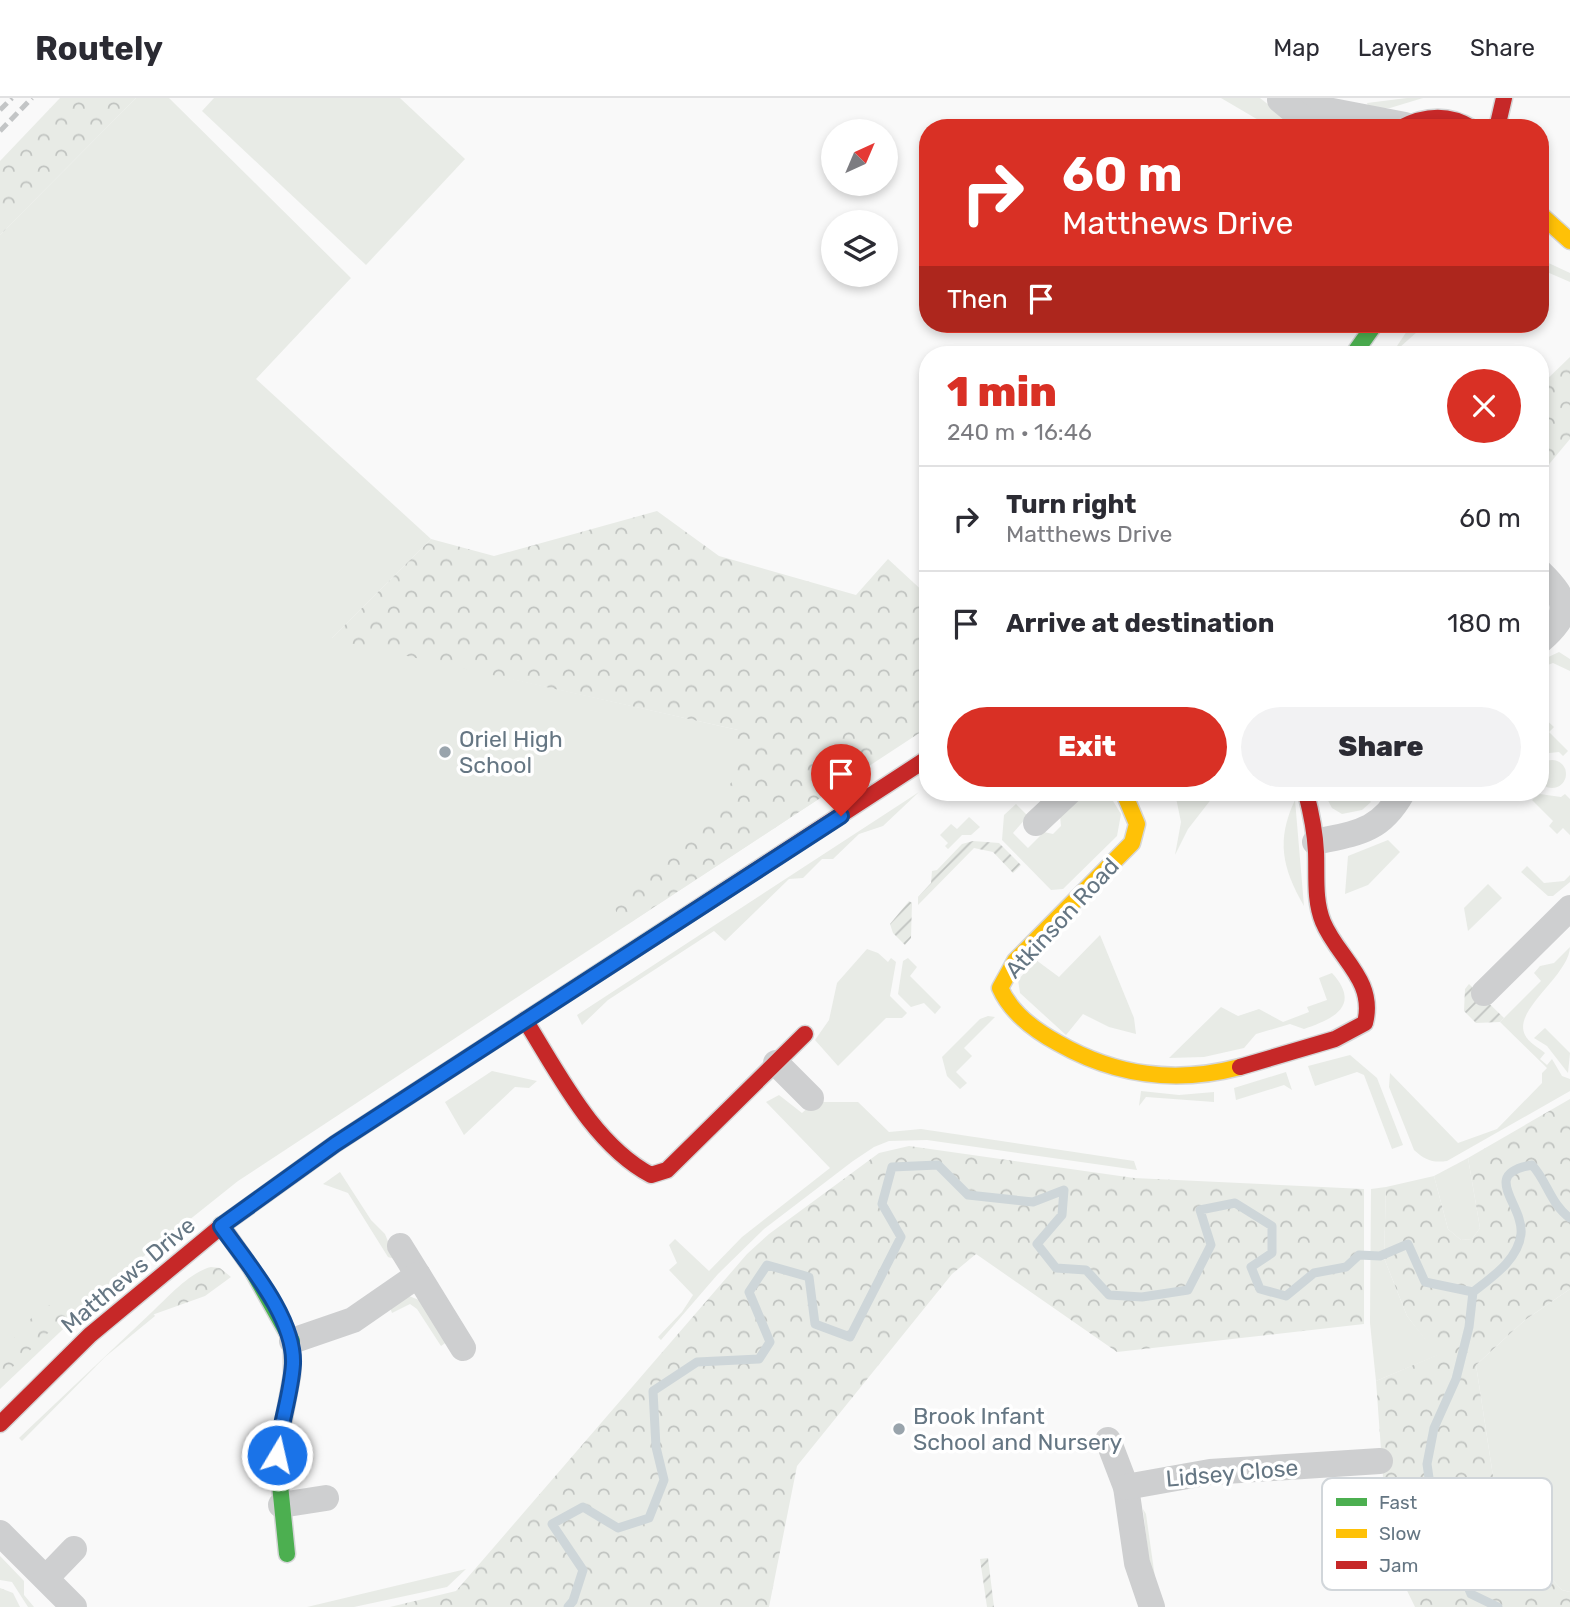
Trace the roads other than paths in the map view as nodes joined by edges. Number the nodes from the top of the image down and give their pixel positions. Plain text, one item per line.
1 (1277, 98) edge
2 (1296, 98) edge
3 (1504, 98) edge
4 (1445, 104) dead end
5 (1303, 119) edge
6 (1384, 119) edge
7 (1417, 119) edge
8 (1499, 119) edge
9 (1549, 222) edge
10 (1570, 241) edge
11 (1549, 582) edge
12 (1549, 634) edge
13 (919, 764) edge
14 (1059, 801) edge
15 (1127, 801) edge
16 (1307, 801) edge
17 (1397, 801) edge
18 (1036, 823) dead end
19 (1315, 842) junction
20 (1570, 908) edge
21 (1484, 993) dead end
22 (525, 1020) junction
23 (805, 1034) dead end
24 (776, 1063) junction
25 (810, 1098) dead end
26 (221, 1226) junction
27 (400, 1246) dead end
28 (418, 1275) junction
29 (292, 1341) junction
30 (463, 1348) dead end
31 (0, 1423) edge
32 (1108, 1440) dead end
33 (1380, 1461) dead end
34 (1126, 1487) junction
35 (326, 1498) dead end
36 (281, 1505) junction
37 (0, 1533) edge
38 (74, 1549) dead end
39 (287, 1554) dead end
40 (46, 1578) junction
41 (74, 1607) edge
42 (1152, 1607) edge

1 - 5 street
2 - 6 street
3 - 8 street
4 - 7 street
9 - 10 street
11 - 12 street
13 - 22 street, Matthews Drive
14 - 18 street
15 - 19 street, Atkinson Road
16 - 19 street, Atkinson Road
17 - 19 street
20 - 21 street
22 - 24 street
22 - 26 street, Matthews Drive
23 - 24 street
24 - 25 street
26 - 29 street
26 - 31 street, Matthews Drive
27 - 28 street
28 - 29 street
28 - 30 street
29 - 36 street
32 - 34 street
33 - 34 street, Lidsey Close
34 - 42 street
35 - 36 street
36 - 39 street
37 - 40 street
38 - 40 street
40 - 41 street

